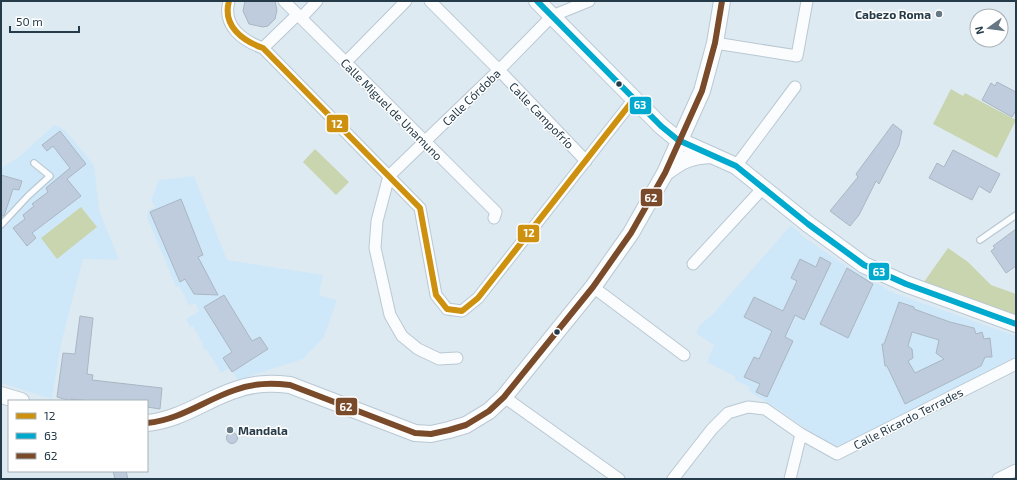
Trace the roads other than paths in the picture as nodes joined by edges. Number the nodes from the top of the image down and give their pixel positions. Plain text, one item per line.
1 (229, 1) edge
2 (284, 1) edge
3 (317, 1) edge
4 (406, 1) edge
5 (430, 1) edge
6 (537, 1) edge
7 (589, 1) edge
8 (722, 1) edge
9 (807, 1) edge
10 (299, 16) junction
11 (552, 16) junction
12 (715, 43) junction
13 (263, 48) junction
14 (346, 62) junction
15 (499, 70) junction
16 (795, 87) dead end
17 (634, 99) junction
18 (678, 140) junction
19 (424, 141) junction
20 (713, 155) junction
21 (586, 161) junction
22 (34, 163) dead end
23 (736, 166) junction
24 (665, 173) junction
25 (389, 176) junction
26 (763, 188) junction
27 (1016, 215) edge
28 (494, 218) dead end
29 (1, 225) edge
30 (980, 240) dead end
31 (693, 264) dead end
32 (593, 287) junction
33 (1016, 324) edge
34 (684, 355) dead end
35 (457, 358) dead end
36 (1016, 364) edge
37 (1, 395) edge
38 (504, 397) junction
39 (18, 400) edge
40 (148, 423) edge
41 (801, 434) junction
42 (1016, 470) edge
43 (619, 479) edge
44 (674, 479) edge
45 (790, 479) edge
46 (998, 479) edge

1 - 13 street
2 - 10 street, Calle Miguel de Unamuno
3 - 10 street
4 - 14 street
5 - 15 street, Calle Campofrío
6 - 11 street
7 - 11 street
8 - 12 street
9 - 12 street
10 - 13 street
10 - 14 street, Calle Miguel de Unamuno
11 - 15 street, Calle Córdoba
11 - 17 street
12 - 18 street
13 - 25 street
14 - 19 street, Calle Miguel de Unamuno
15 - 19 street, Calle Córdoba
15 - 21 street, Calle Campofrío
16 - 23 street
17 - 18 street
17 - 21 street
18 - 20 street
18 - 24 street
19 - 25 street, Calle Córdoba
19 - 28 street, Calle Miguel de Unamuno
20 - 23 street
20 - 24 street
21 - 25 street
22 - 29 lane
23 - 26 street
24 - 32 street
25 - 35 street
26 - 31 street
26 - 33 street
27 - 30 lane
32 - 34 street
32 - 38 street
36 - 41 street, Calle Ricardo Terrades
37 - 39 street
38 - 40 street
38 - 43 street
41 - 44 street
41 - 45 street
42 - 46 street

